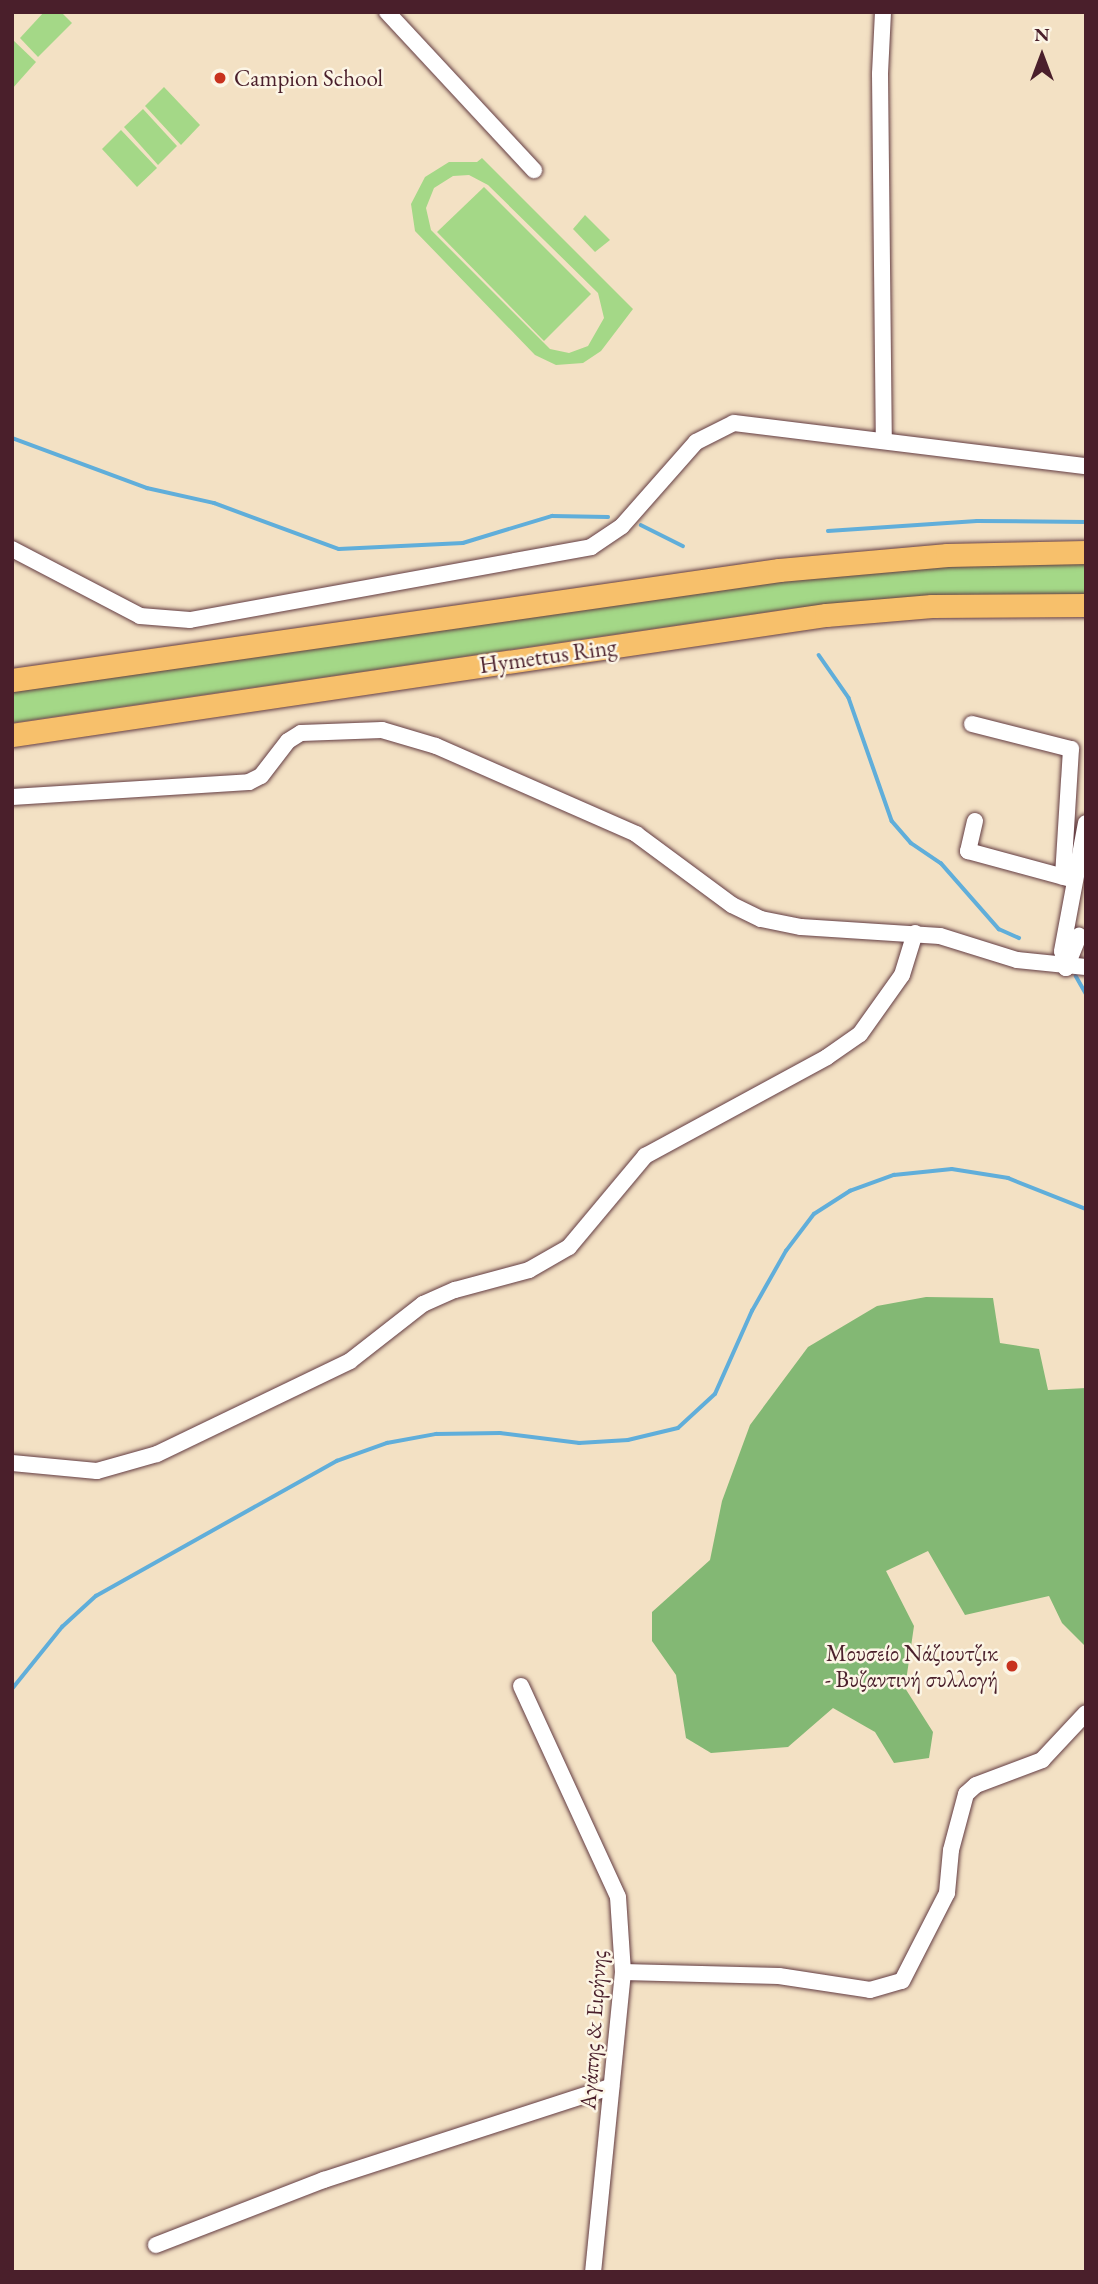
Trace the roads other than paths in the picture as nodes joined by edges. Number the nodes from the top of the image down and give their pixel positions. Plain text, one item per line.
1 (387, 12) edge
2 (883, 12) edge
3 (534, 170) dead end
4 (884, 440) junction
5 (1086, 466) edge
6 (12, 549) edge
7 (1086, 552) edge
8 (1086, 606) edge
9 (12, 681) edge
10 (125, 719) junction
11 (972, 724) dead end
12 (12, 735) edge
13 (12, 745) edge
14 (12, 797) edge
15 (975, 821) dead end
16 (1086, 823) edge
17 (1070, 879) junction
18 (915, 933) junction
19 (1077, 937) edge
20 (1029, 962) junction
21 (1086, 967) edge
22 (1066, 968) junction
23 (12, 1463) edge
24 (521, 1686) dead end
25 (1086, 1713) edge
26 (623, 1972) junction
27 (611, 2087) junction
28 (156, 2245) dead end
29 (593, 2272) edge

1 - 3 street
2 - 4 street
4 - 5 street
4 - 6 street
7 - 9 highway
8 - 10 highway, Hymettus Ring
10 - 12 highway, Hymettus Ring
10 - 13 highway
11 - 17 street
14 - 18 street
15 - 17 street
16 - 17 street
17 - 19 street
18 - 20 street
18 - 23 street
19 - 20 street
19 - 22 street
20 - 22 street
21 - 22 street
24 - 26 street, Αγάπης & Ειρήνης
25 - 26 street
26 - 27 street, Αγάπης & Ειρήνης
27 - 28 street
27 - 29 street, Αγάπης & Ειρήνης

